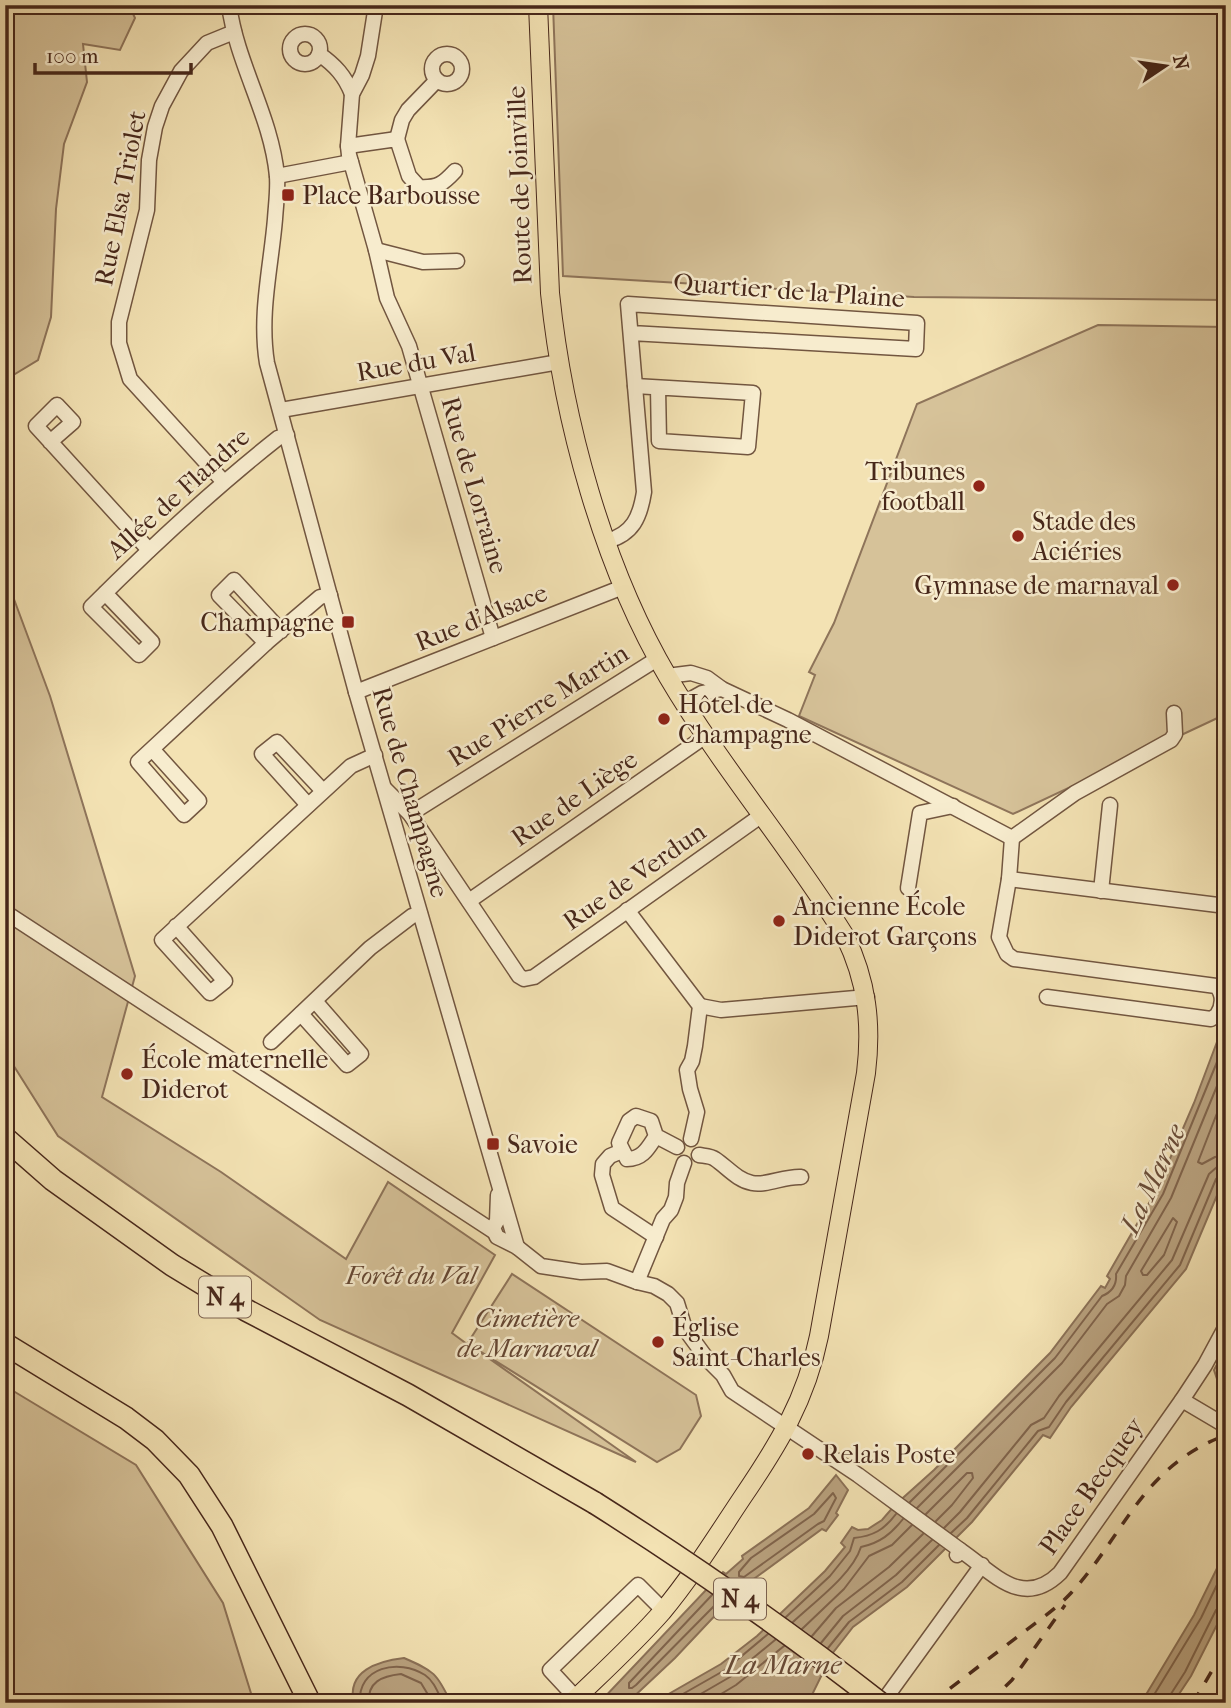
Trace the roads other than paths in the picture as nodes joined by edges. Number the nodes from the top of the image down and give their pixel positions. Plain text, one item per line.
1 (229, 5) edge
2 (376, 5) edge
3 (538, 5) edge
4 (234, 32) junction
5 (319, 54) dead end
6 (437, 80) dead end
7 (352, 94) junction
8 (397, 139) junction
9 (348, 146) junction
10 (351, 162) junction
11 (455, 170) dead end
12 (277, 176) junction
13 (376, 250) junction
14 (457, 261) dead end
15 (631, 333) junction
16 (559, 362) junction
17 (421, 386) junction
18 (635, 386) junction
19 (658, 388) junction
20 (281, 410) junction
21 (287, 435) junction
22 (50, 442) dead end
23 (223, 481) junction
24 (607, 541) junction
25 (149, 550) junction
26 (623, 586) junction
27 (105, 593) dead end
28 (330, 595) junction
29 (281, 631) junction
30 (493, 638) junction
31 (266, 643) junction
32 (657, 659) junction
33 (667, 676) junction
34 (722, 689) junction
35 (356, 692) junction
36 (684, 703) junction
37 (1174, 713) dead end
38 (707, 735) junction
39 (152, 749) junction
40 (375, 755) junction
41 (907, 782) junction
42 (384, 788) junction
43 (323, 791) junction
44 (308, 805) junction
45 (1110, 805) dead end
46 (953, 806) junction
47 (920, 813) junction
48 (410, 814) junction
49 (762, 815) junction
50 (1012, 838) junction
51 (1010, 878) junction
52 (908, 888) dead end
53 (1101, 891) junction
54 (469, 901) junction
55 (1226, 906) edge
56 (627, 909) junction
57 (5, 912) edge
58 (420, 914) junction
59 (176, 926) junction
60 (867, 997) junction
61 (1047, 997) dead end
62 (315, 1001) junction
63 (699, 1006) junction
64 (302, 1014) junction
65 (271, 1042) dead end
66 (5, 1125) edge
67 (656, 1136) junction
68 (5, 1138) edge
69 (691, 1139) junction
70 (677, 1147) junction
71 (5, 1148) edge
72 (622, 1151) junction
73 (699, 1155) junction
74 (5, 1156) edge
75 (684, 1163) junction
76 (801, 1177) dead end
77 (501, 1227) junction
78 (115, 1233) junction
79 (656, 1237) junction
80 (637, 1282) junction
81 (1226, 1326) edge
82 (5, 1344) edge
83 (5, 1352) edge
84 (1182, 1400) junction
85 (1226, 1426) edge
86 (787, 1428) junction
87 (982, 1564) junction
88 (663, 1610) junction
89 (573, 1701) edge
90 (302, 1703) edge
91 (310, 1703) edge
92 (881, 1703) edge

1 - 4 street, Rue de Champagne
2 - 7 street, Rue de Lorraine
3 - 16 main road, Route de Joinville
4 - 12 street, Rue de Champagne
4 - 23 street, Rue Elsa Triolet
5 - 7 street
6 - 8 street
7 - 9 street, Rue de Lorraine
8 - 9 street
8 - 11 street
9 - 10 street, Rue de Lorraine
10 - 12 street
10 - 13 street, Rue de Lorraine
12 - 20 street, Rue de Champagne
13 - 14 street
13 - 17 street, Rue de Lorraine
15 - 15 street, Quartier de la Plaine
15 - 18 street
16 - 17 street, Rue du Val
16 - 24 main road, Route de Joinville
17 - 20 street, Rue du Val
17 - 30 street, Rue de Lorraine
18 - 19 street
18 - 24 street
19 - 19 street
20 - 21 street, Rue de Champagne
21 - 23 street, Allée de Flandre
21 - 28 street, Rue de Champagne
22 - 25 street
23 - 25 street, Allée de Flandre
24 - 26 main road, Route de Joinville
25 - 27 street, Allée de Flandre
26 - 30 street, Rue d'Alsace
26 - 32 main road, Route de Joinville
28 - 29 street
28 - 35 street, Rue de Champagne
29 - 31 street
29 - 31 street
30 - 35 street, Rue d'Alsace
31 - 39 street
32 - 33 main road, Route de Joinville
32 - 48 street, Rue Pierre Martin
33 - 34 street
33 - 36 main road, Route de Joinville
34 - 36 street
34 - 41 street
35 - 40 street, Rue de Champagne
36 - 38 main road, Route de Joinville
37 - 50 street
38 - 49 main road, Route de Joinville
38 - 54 street, Rue de Liège
39 - 39 street
40 - 42 street, Rue de Champagne
40 - 43 street
41 - 46 street
41 - 47 street
42 - 48 street
42 - 58 street, Rue de Champagne
43 - 44 street
43 - 44 street
44 - 59 street
45 - 53 street
46 - 47 street
46 - 50 street
47 - 52 street
48 - 54 street
49 - 56 street, Rue de Verdun
49 - 60 main road, Route de Joinville
50 - 51 street
51 - 53 street
51 - 61 street
53 - 55 street
54 - 56 street, Rue de Verdun
56 - 63 street
57 - 77 street
58 - 62 street
58 - 77 street, Rue de Champagne
59 - 59 street
60 - 63 street
60 - 86 main road, Route de Joinville
62 - 64 street
62 - 64 street
63 - 69 street
64 - 65 street
66 - 78 highway, N 4
67 - 70 street
67 - 72 street
67 - 72 street
68 - 78 highway, N 4
69 - 70 street
69 - 73 street
70 - 75 street
71 - 78 highway, N 4
72 - 79 street
73 - 75 street
73 - 76 street
74 - 78 highway, N 4
75 - 79 street
77 - 80 street, Place Becquey
78 - 92 highway, N 4, bridge
79 - 80 street
80 - 86 street, Place Becquey
81 - 84 street, Place Becquey
82 - 91 highway
83 - 90 highway
84 - 85 street
84 - 87 street, Place Becquey
86 - 87 street, Place Becquey
86 - 88 main road, Route de Joinville
87 - 92 street
88 - 89 main road, Route de Joinville
88 - 89 street

